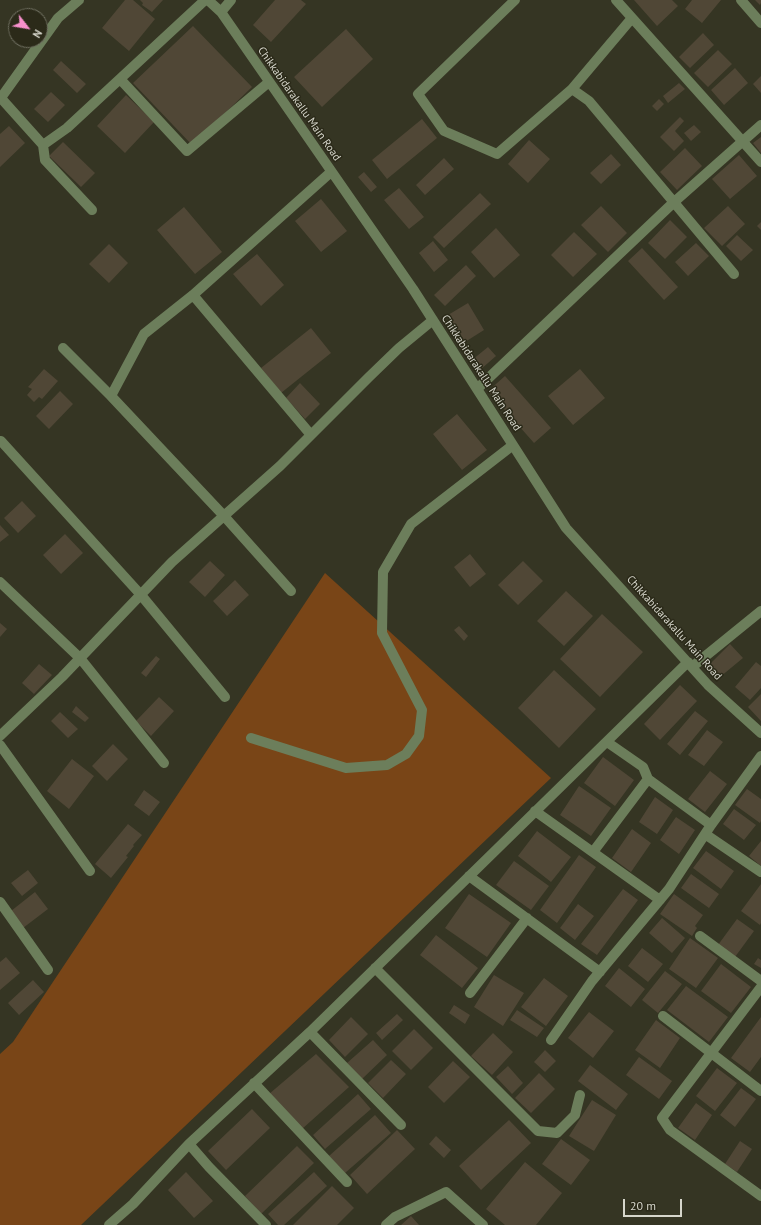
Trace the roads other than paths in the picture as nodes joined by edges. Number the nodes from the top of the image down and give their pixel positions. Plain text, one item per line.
1 (78, 0) edge
2 (205, 0) edge
3 (208, 0) edge
4 (231, 0) edge
5 (515, 0) edge
6 (616, 0) edge
7 (741, 0) edge
8 (221, 12) junction
9 (632, 18) junction
10 (761, 23) edge
11 (120, 79) junction
12 (269, 82) junction
13 (572, 89) junction
14 (0, 98) edge
15 (761, 124) edge
16 (743, 141) junction
17 (43, 145) junction
18 (761, 162) edge
19 (331, 172) junction
20 (673, 203) junction
21 (92, 210) dead end
22 (734, 274) dead end
23 (193, 296) junction
24 (433, 320) junction
25 (63, 348) dead end
26 (477, 389) junction
27 (111, 396) junction
28 (311, 434) junction
29 (1, 441) edge
30 (513, 445) junction
31 (224, 516) junction
32 (0, 582) edge
33 (291, 591) dead end
34 (141, 594) junction
35 (761, 611) edge
36 (80, 658) junction
37 (690, 664) junction
38 (225, 697) dead end
39 (761, 733) edge
40 (0, 736) edge
41 (251, 738) dead end
42 (607, 742) junction
43 (0, 745) edge
44 (761, 756) edge
45 (164, 763) dead end
46 (648, 778) junction
47 (535, 811) junction
48 (711, 825) junction
49 (705, 834) junction
50 (592, 852) junction
51 (90, 871) dead end
52 (761, 872) edge
53 (469, 876) junction
54 (660, 900) junction
55 (0, 902) edge
56 (527, 918) junction
57 (700, 936) dead end
58 (375, 968) junction
59 (48, 970) dead end
60 (600, 972) junction
61 (761, 981) edge
62 (761, 987) edge
63 (470, 993) dead end
64 (663, 1016) dead end
65 (310, 1032) junction
66 (551, 1040) dead end
67 (711, 1053) junction
68 (254, 1084) junction
69 (761, 1091) edge
70 (580, 1095) dead end
71 (401, 1125) dead end
72 (189, 1144) junction
73 (347, 1182) dead end
74 (761, 1196) edge
75 (109, 1225) edge
76 (266, 1225) edge
77 (386, 1225) edge
78 (483, 1225) edge

1 - 14 street
2 - 11 street
3 - 8 street, Chikkabidarakallu Main Road
4 - 8 street
5 - 13 street
6 - 9 street
7 - 10 street
8 - 12 street, Chikkabidarakallu Main Road
9 - 13 street
9 - 16 street
11 - 12 street
11 - 17 street
12 - 19 street, Chikkabidarakallu Main Road
13 - 20 street
14 - 17 street
15 - 16 street
16 - 18 street
16 - 20 street
17 - 21 street
19 - 23 street
19 - 24 street, Chikkabidarakallu Main Road
20 - 22 street
20 - 26 street
23 - 27 street
23 - 28 street
24 - 26 street, Chikkabidarakallu Main Road
24 - 28 street
25 - 27 street
26 - 30 street, Chikkabidarakallu Main Road
27 - 31 street
28 - 31 street
29 - 34 street
30 - 37 street, Chikkabidarakallu Main Road
30 - 41 street
31 - 33 street
31 - 34 street
32 - 36 street
34 - 36 street
34 - 38 street
35 - 37 street
36 - 40 street
36 - 45 street
37 - 39 street, Chikkabidarakallu Main Road
37 - 42 street
42 - 46 street
42 - 47 street
43 - 51 street
44 - 48 street
46 - 48 street
46 - 50 street
47 - 50 street
47 - 53 street
48 - 49 street
49 - 52 street
49 - 54 street
50 - 54 street
53 - 56 street
53 - 58 street
54 - 60 street
55 - 59 street
56 - 60 street
56 - 63 street
57 - 61 street
58 - 65 street
58 - 70 street
60 - 66 street
62 - 67 street
64 - 67 street
65 - 68 street
65 - 71 street
67 - 69 street
67 - 74 street
68 - 72 street
68 - 73 street
72 - 75 street
72 - 76 street
77 - 78 street

